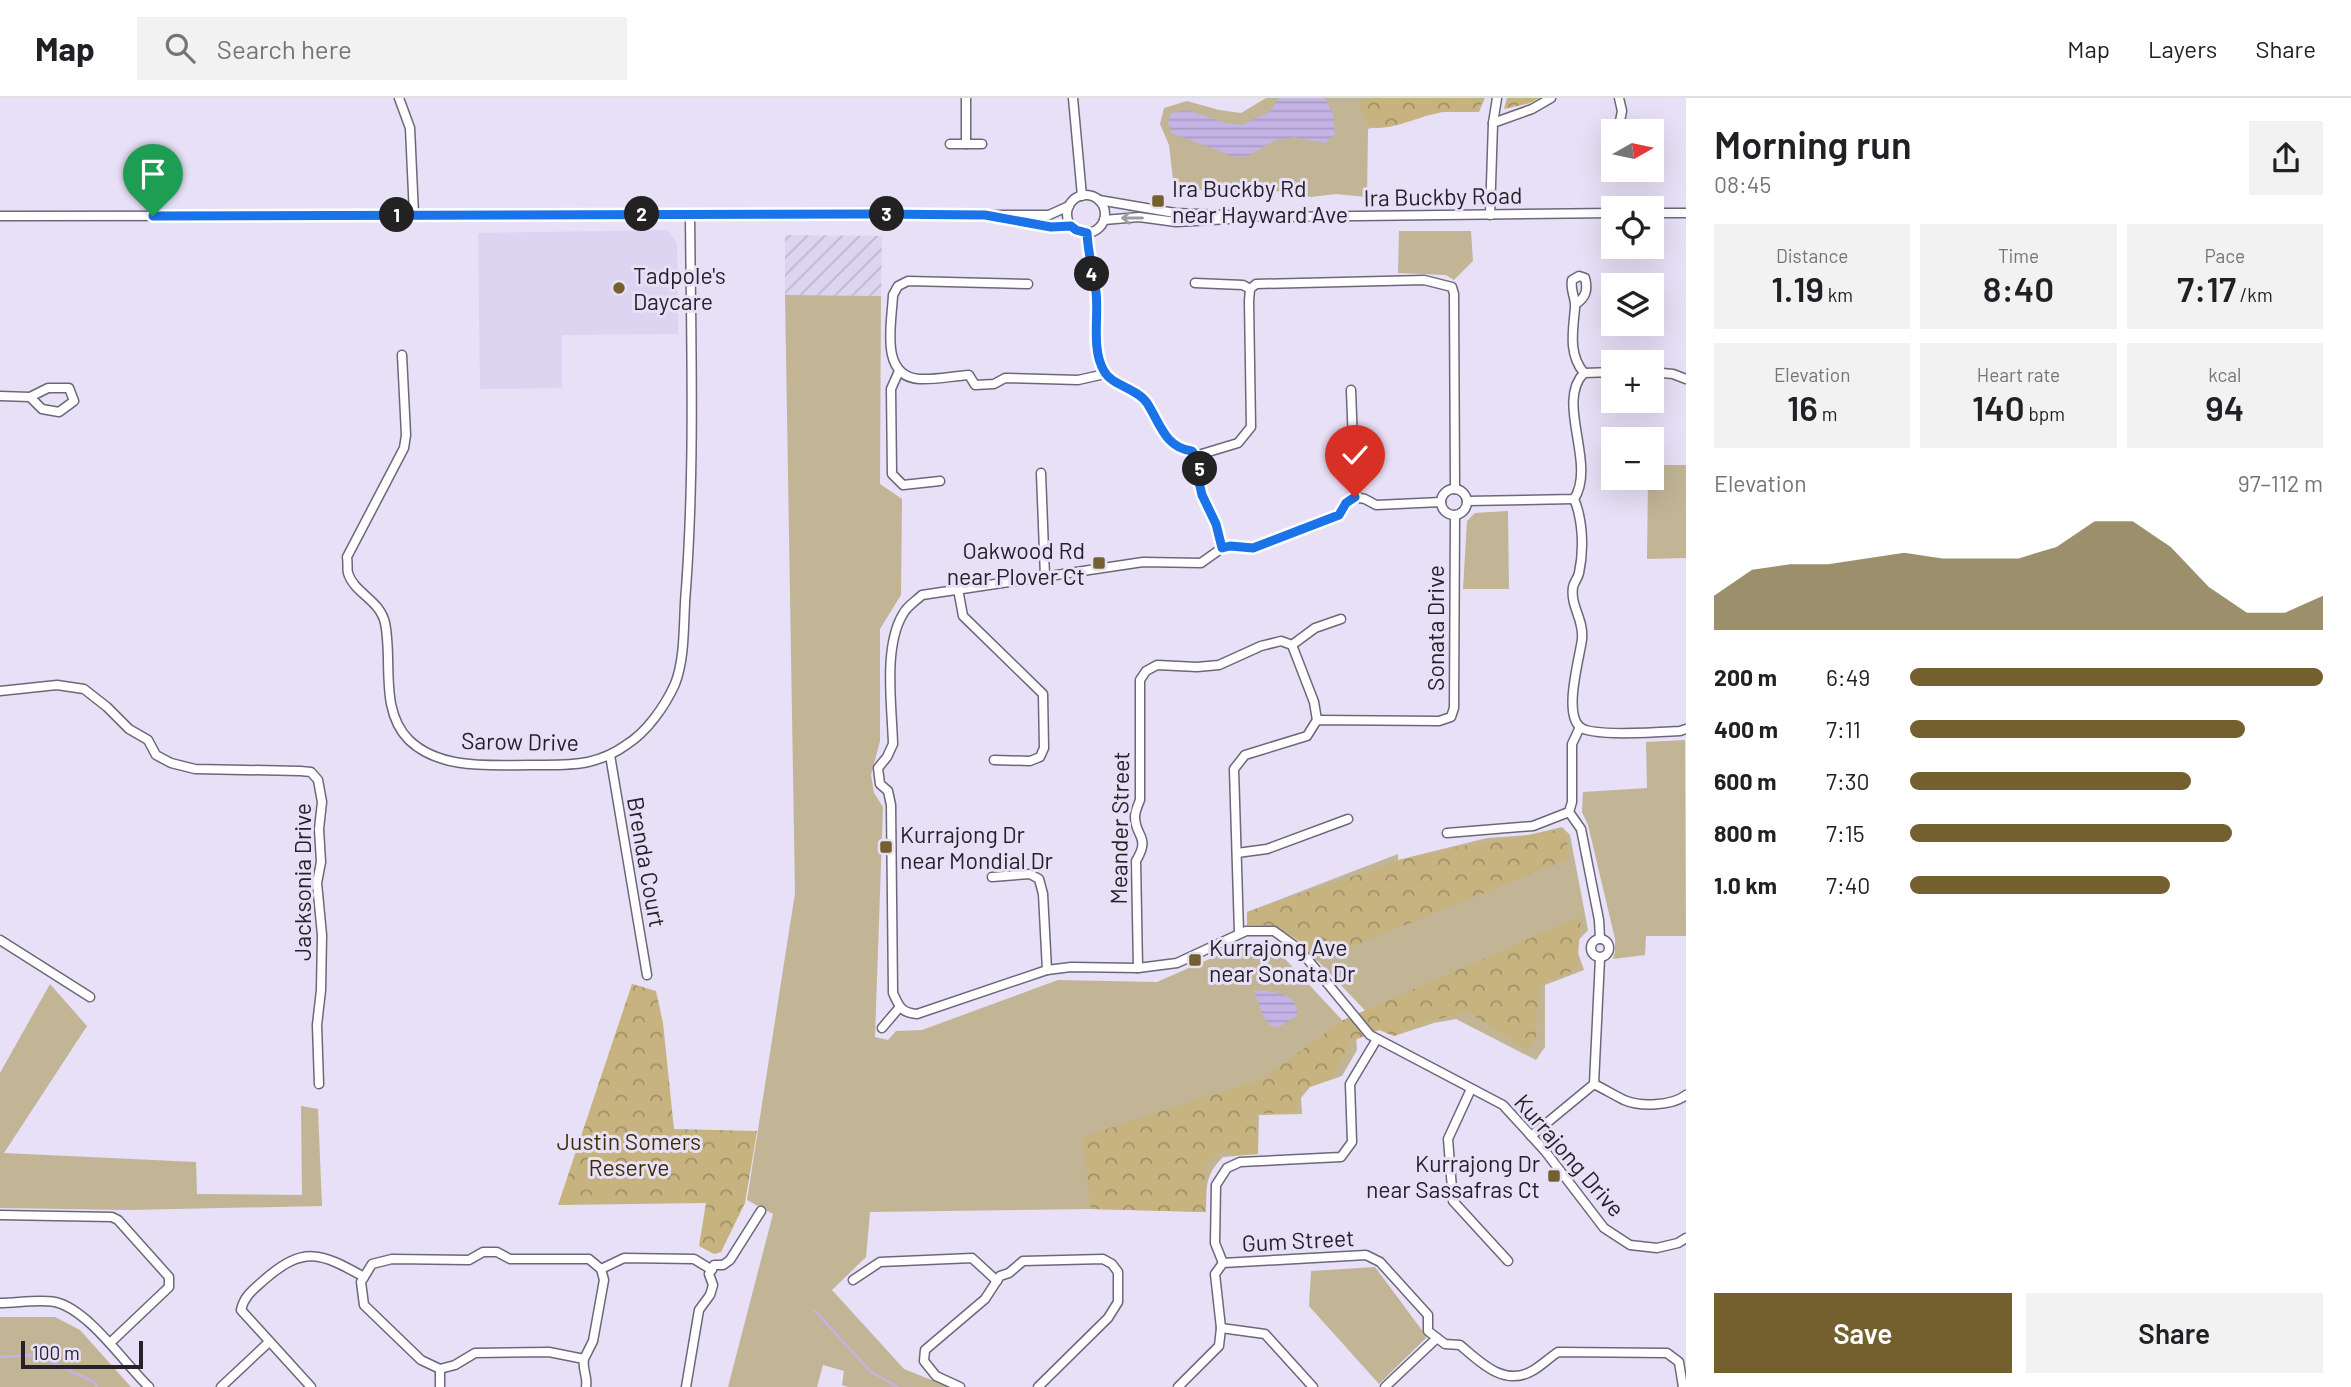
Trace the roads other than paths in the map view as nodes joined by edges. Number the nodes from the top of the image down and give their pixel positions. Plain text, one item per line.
1 (399, 98) edge
2 (966, 98) edge
3 (1073, 98) edge
4 (1497, 98) edge
5 (1551, 98) edge
6 (1619, 98) edge
7 (1620, 119) edge
8 (1493, 123) junction
9 (950, 144) dead end
10 (966, 144) junction
11 (982, 145) dead end
12 (1082, 195) junction
13 (1099, 200) junction
14 (1069, 206) junction
15 (1601, 213) edge
16 (1664, 213) edge
17 (1686, 213) edge
18 (690, 214) junction
19 (414, 215) junction
20 (985, 215) junction
21 (1489, 215) junction
22 (0, 216) edge
23 (1274, 217) junction
24 (1104, 220) junction
25 (1071, 226) junction
26 (1087, 233) junction
27 (1195, 283) dead end
28 (1028, 285) dead end
29 (1250, 289) junction
30 (1576, 304) dead end
31 (402, 355) dead end
32 (899, 371) junction
33 (1601, 372) edge
34 (1584, 373) junction
35 (1664, 373) edge
36 (1105, 374) junction
37 (1686, 379) edge
38 (1351, 390) dead end
39 (0, 396) edge
40 (30, 397) junction
41 (1195, 456) junction
42 (1041, 473) dead end
43 (940, 481) dead end
44 (1455, 489) junction
45 (1355, 497) junction
46 (1574, 499) junction
47 (1441, 502) junction
48 (1467, 502) junction
49 (1455, 515) junction
50 (1222, 548) junction
51 (1045, 577) junction
52 (958, 589) junction
53 (1341, 619) dead end
54 (1292, 645) junction
55 (0, 691) edge
56 (1317, 720) junction
57 (1580, 727) junction
58 (1686, 729) edge
59 (610, 755) junction
60 (994, 760) dead end
61 (1569, 812) junction
62 (1348, 820) dead end
63 (1447, 833) dead end
64 (1237, 853) junction
65 (992, 877) dead end
66 (1239, 933) junction
67 (0, 940) edge
68 (1138, 968) junction
69 (1047, 970) junction
70 (647, 975) dead end
71 (90, 997) dead end
72 (899, 1008) junction
73 (882, 1028) dead end
74 (1377, 1038) junction
75 (319, 1084) dead end
76 (1594, 1084) junction
77 (1471, 1088) junction
78 (1686, 1096) edge
79 (1531, 1136) junction
80 (761, 1211) dead end
81 (0, 1215) edge
82 (1686, 1238) edge
83 (1508, 1261) dead end
84 (1223, 1263) junction
85 (601, 1269) junction
86 (712, 1270) junction
87 (364, 1277) junction
88 (853, 1280) dead end
89 (997, 1281) junction
90 (0, 1303) edge
91 (1221, 1328) junction
92 (1437, 1338) junction
93 (269, 1342) junction
94 (110, 1343) junction
95 (584, 1359) junction
96 (440, 1369) junction
97 (149, 1387) edge
98 (221, 1387) edge
99 (311, 1387) edge
100 (440, 1387) edge
101 (586, 1387) edge
102 (686, 1387) edge
103 (960, 1387) edge
104 (1038, 1387) edge
105 (1178, 1387) edge
106 (1313, 1387) edge
107 (1385, 1387) edge
108 (1683, 1387) edge

1 - 19 street
2 - 10 street
3 - 12 street
4 - 8 street
5 - 8 street
6 - 7 street
8 - 21 street
9 - 10 street
10 - 11 street
12 - 13 street
12 - 14 street
13 - 23 street, Ira Buckby Road
13 - 24 street
14 - 20 street
14 - 25 street
15 - 21 street, Ira Buckby Road
16 - 17 street
18 - 19 street
18 - 20 street
18 - 59 street, Sarow Drive
19 - 22 street
20 - 25 street
21 - 23 street, Ira Buckby Road
23 -> 24 street, Ira Buckby Road
24 - 26 street
25 - 26 street
26 - 36 street
27 - 29 street
28 - 32 street
29 - 41 street
29 - 44 street
30 - 34 street
31 - 59 street, Sarow Drive
32 - 36 street
32 - 43 street
33 - 34 street
34 - 46 street
35 - 37 street
36 - 41 street
38 - 45 street
39 - 40 street
40 - 40 street
41 - 50 street
42 - 51 street
44 - 47 street
44 - 48 street
45 - 47 street
45 - 50 street
46 - 48 street
46 - 57 street
47 - 49 street
48 - 49 street
49 - 56 street, Sonata Drive
50 - 51 street
51 - 52 street
52 - 60 street
52 - 72 street
53 - 54 street
54 - 56 street
54 - 68 street, Meander Street
55 - 75 street, Jacksonia Drive
56 - 64 street
57 - 58 street
57 - 61 street
59 - 70 street, Brenda Court
61 - 63 street
61 - 76 street
62 - 64 street
64 - 66 street
65 - 69 street
66 - 68 street, Kurrajong Drive
66 - 74 street, Kurrajong Drive
67 - 71 street
68 - 69 street, Kurrajong Drive
69 - 72 street, Kurrajong Drive
72 - 73 street
74 - 77 street, Kurrajong Drive
74 - 84 street
76 - 78 street
76 - 79 street
77 - 79 street, Kurrajong Drive
77 - 83 street
79 - 82 street, Kurrajong Drive
80 - 86 street
81 - 94 street
84 - 91 street, Gum Street
84 - 92 street, Gum Street
85 - 86 street
85 - 87 street
85 - 95 street
86 - 102 street
87 - 93 street
87 - 96 street
88 - 89 street
89 - 103 street
89 - 104 street
90 - 94 street
91 - 105 street
91 - 106 street
92 - 107 street
92 - 108 street
93 - 98 street
93 - 99 street
94 - 97 street
95 - 96 street
95 - 101 street
96 - 100 street

